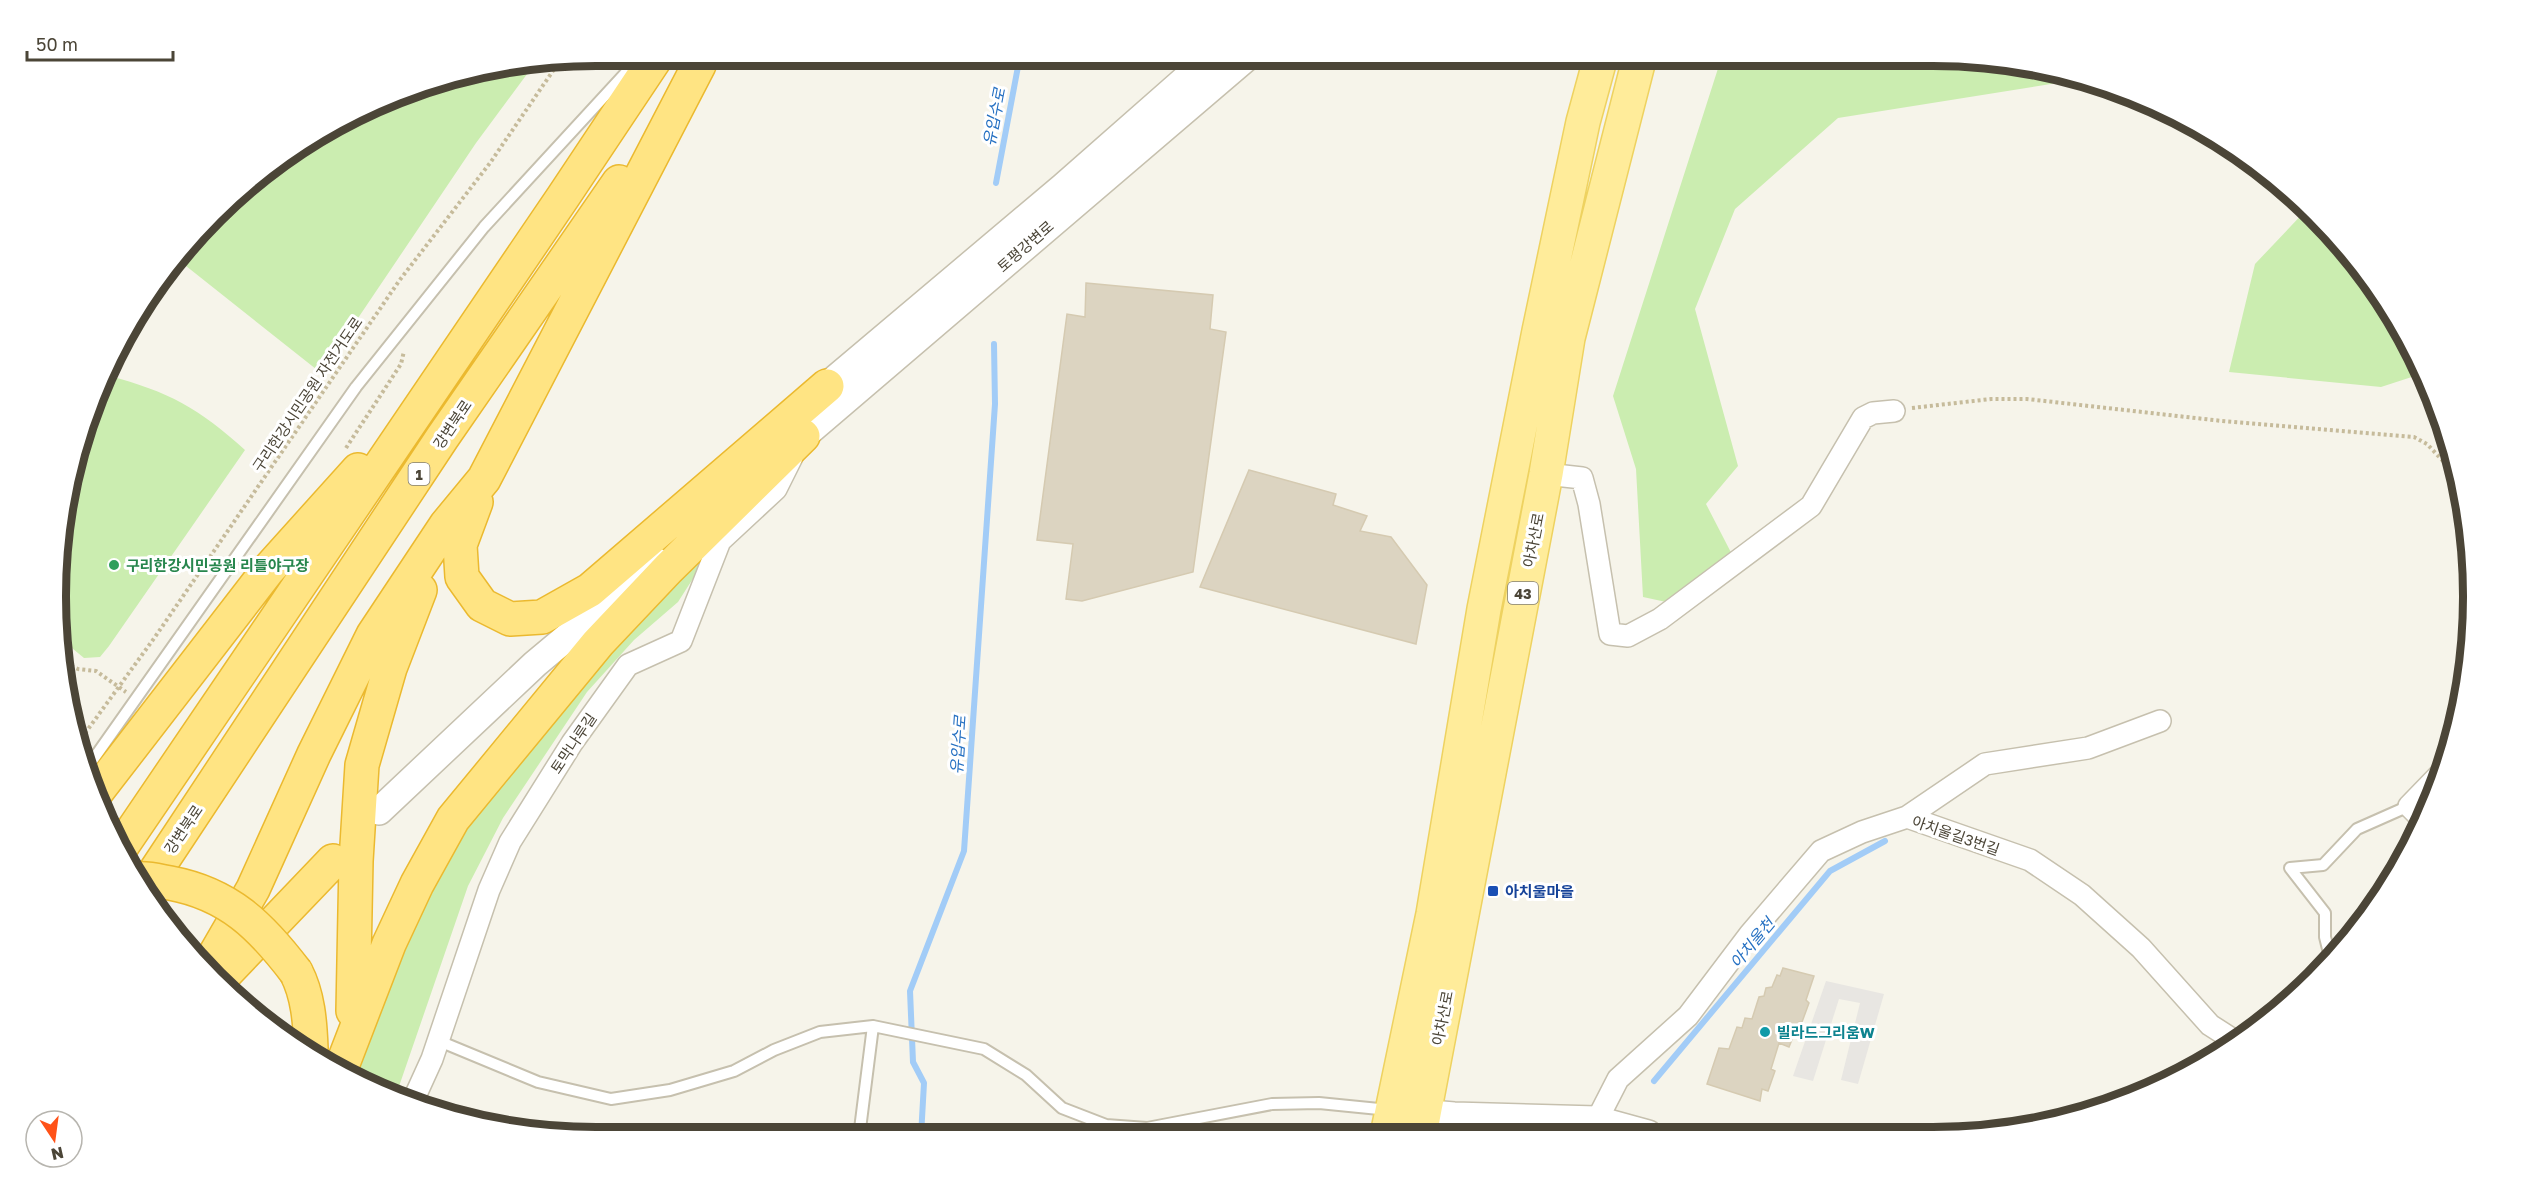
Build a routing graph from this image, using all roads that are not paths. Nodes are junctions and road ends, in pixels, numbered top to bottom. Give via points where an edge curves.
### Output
1 (634, 66) edge
2 (650, 66) edge
3 (698, 66) edge
4 (699, 66) edge
5 (1201, 66) edge
6 (1236, 66) edge
7 (1597, 66) edge
8 (1637, 66) edge
9 (445, 372) junction
10 (827, 386) junction
11 (1894, 411) road end
12 (803, 436) junction
13 (1546, 474) junction
14 (484, 479) junction
15 (446, 525) junction
16 (2160, 721) dead end
17 (92, 761) edge
18 (101, 786) edge
19 (379, 811) dead end
20 (2416, 813) edge
21 (1907, 818) junction
22 (126, 840) edge
23 (333, 861) dead end
24 (149, 881) edge
25 (149, 881) edge
26 (2328, 949) edge
27 (211, 961) edge
28 (224, 975) edge
29 (876, 1027) junction
30 (2229, 1037) edge
31 (439, 1041) junction
32 (311, 1043) edge
33 (347, 1052) edge
34 (415, 1095) edge
35 (1598, 1120) junction
36 (1406, 1123) edge
37 (861, 1127) edge
38 (1133, 1127) edge
39 (1152, 1127) edge
40 (1623, 1127) edge

1 - 17 lane via 484,226 356,387
2 - 9 highway, 1
3 - 24 highway, 강변북로 / 1 via 442,438
4 - 14 highway
5 - 10 street, 토평강변로
6 - 12 street, 토평강변로
7 - 36 main road, 아차산로 / 43 via 1529,378 1484,609 1433,914
8 - 13 main road, 아차산로 / 43 via 1568,338
9 - 18 highway via 268,570
9 - 22 highway, 1
10 - 12 street
10 - 14 highway via 590,590 542,617 510,619 482,605 462,577 460,545
11 - 13 street via 1863,418 1811,506 1659,619 1628,636 1610,634 1582,478
12 - 19 street, 토평강변로 via 535,664
12 - 31 street, 토막나루길 via 776,489 720,541 681,641 628,665 572,743 510,842 489,890
12 - 33 highway via 598,643 453,819 386,952
13 - 36 main road, 아차산로 / 43
14 - 15 highway
15 - 27 highway via 373,635 253,889
15 - 33 highway via 390,668 362,765 356,946
16 - 21 street via 2088,748 1985,764
20 - 26 lane via 2357,829 2323,865 2290,868 2325,913
21 - 30 street, 아치울길3번길 via 2030,860 2082,895 2141,948 2211,1025
21 - 35 street, 아치울길3번길 via 1862,832 1821,851 1749,934 1688,1016 1618,1079
23 - 28 highway
25 - 32 highway, bridge via 189,887 224,901 278,949 301,982
29 - 31 lane via 820,1032 734,1071 670,1090 611,1099 538,1082
29 - 37 lane
29 - 38 lane via 984,1049 1026,1075 1062,1108 1106,1125
31 - 34 street, 토막나루길
35 - 36 street
35 - 40 street
36 - 39 lane via 1319,1103 1272,1104

